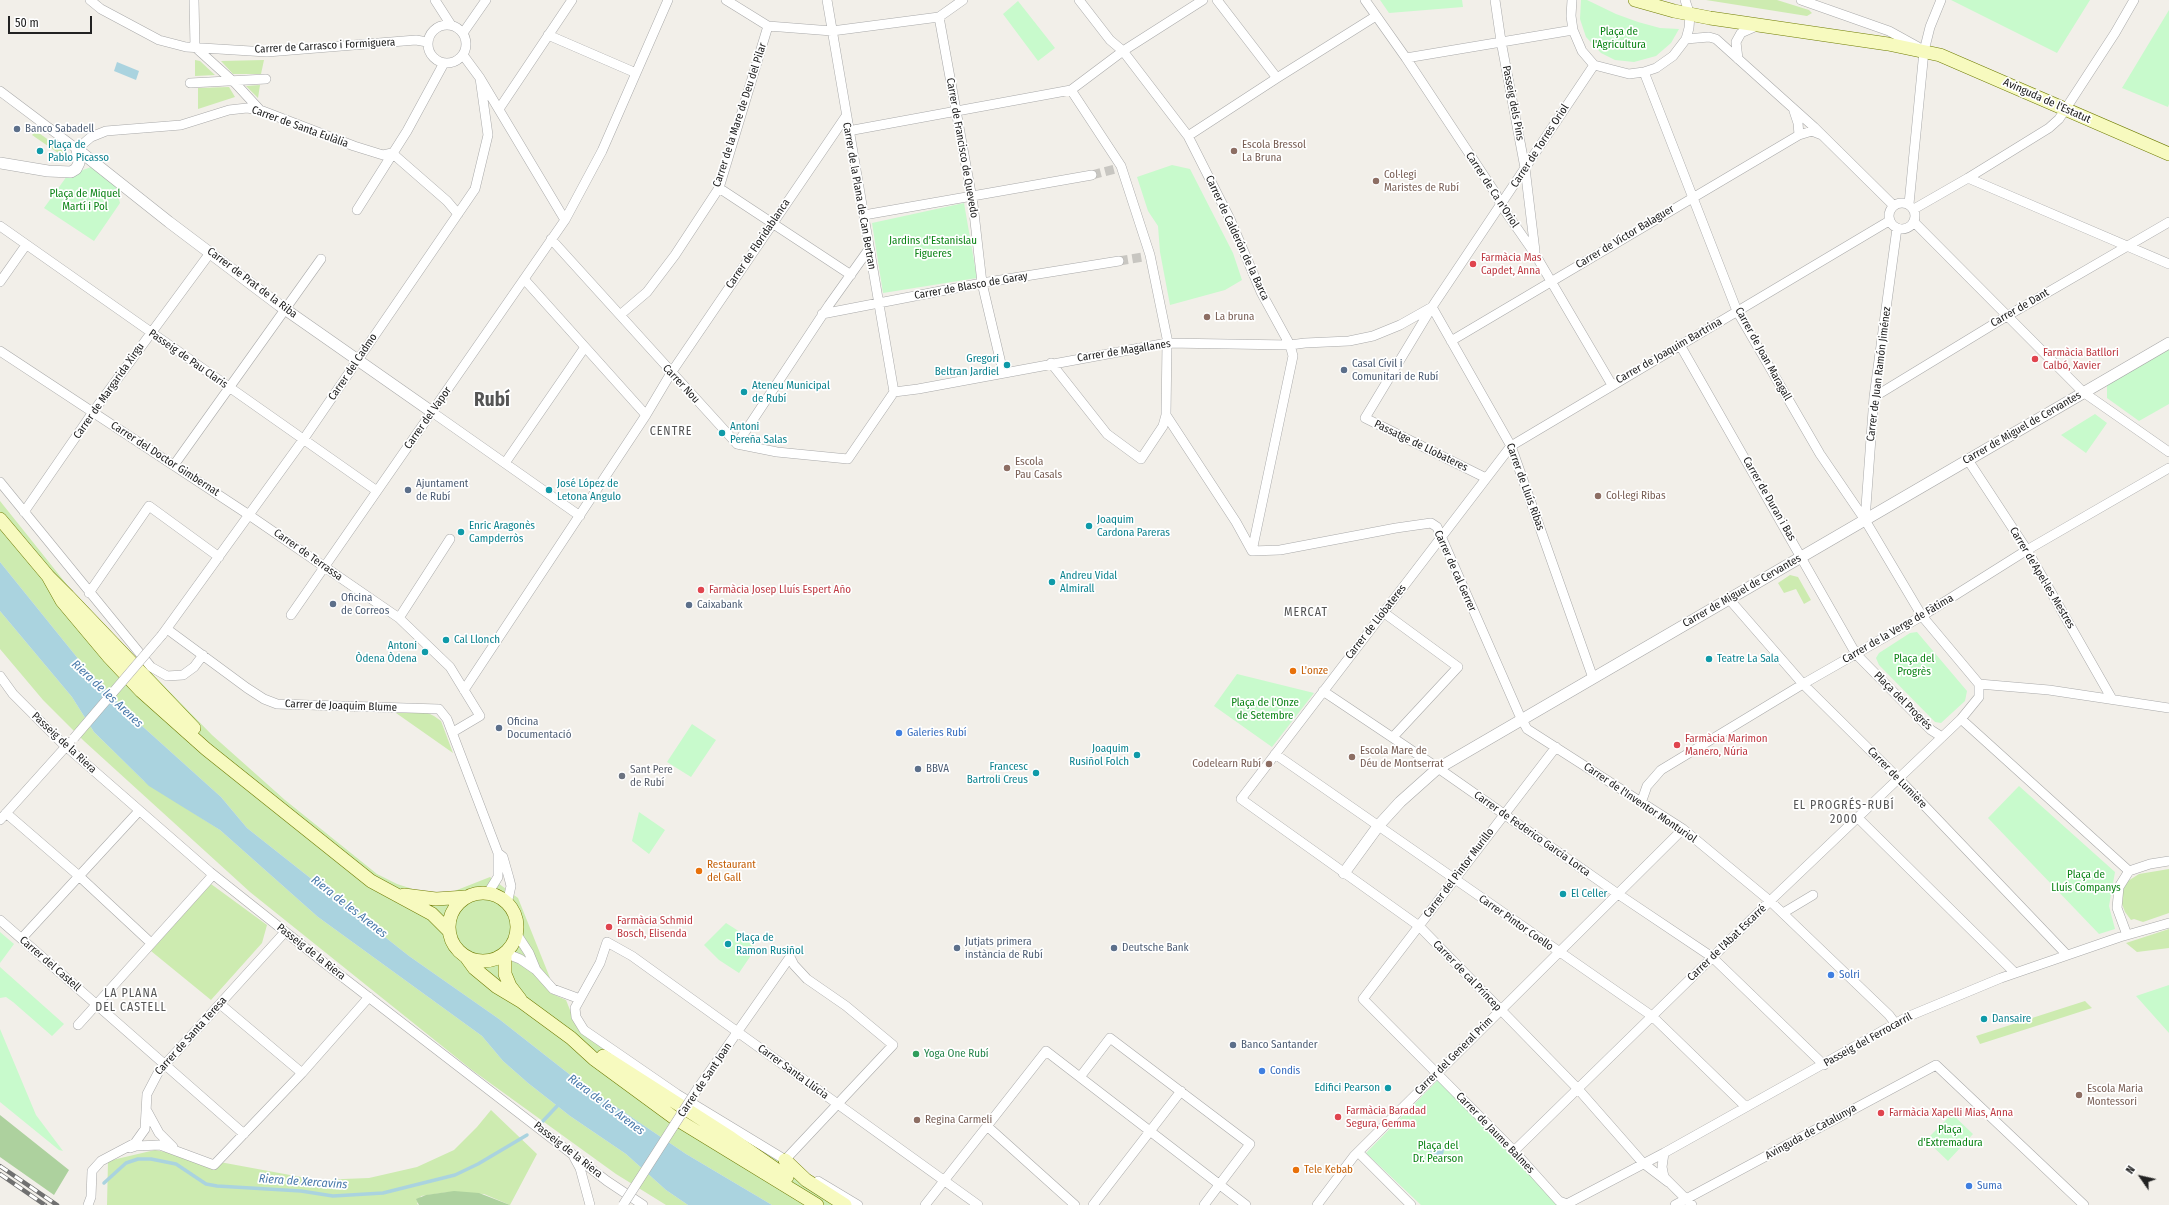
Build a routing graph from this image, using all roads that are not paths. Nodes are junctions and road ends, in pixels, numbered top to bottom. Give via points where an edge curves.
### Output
1 (90, 0) edge
2 (194, 0) edge
3 (486, 0) edge
4 (572, 0) edge
5 (668, 0) edge
6 (726, 0) edge
7 (827, 0) edge
8 (963, 0) edge
9 (1079, 0) edge
10 (1203, 0) edge
11 (1217, 0) edge
12 (1365, 0) edge
13 (1496, 0) edge
14 (1572, 0) edge
15 (1635, 0) edge
16 (1686, 0) edge
17 (1801, 0) edge
18 (1941, 0) edge
19 (2134, 0) edge
20 (436, 2) edge
21 (1690, 15) junction
22 (1376, 16) junction
23 (939, 18) junction
24 (451, 25) junction
25 (768, 26) junction
26 (1758, 26) junction
27 (438, 27) junction
28 (1573, 30) junction
29 (832, 31) junction
30 (463, 33) junction
31 (548, 36) junction
32 (1686, 39) junction
33 (1501, 41) junction
34 (428, 42) junction
35 (195, 47) junction
36 (1122, 51) junction
37 (1924, 51) junction
38 (463, 55) junction
39 (1735, 56) junction
40 (1406, 58) junction
41 (444, 63) junction
42 (1594, 65) junction
43 (1644, 72) junction
44 (636, 73) junction
45 (480, 78) junction
46 (1277, 78) junction
47 (266, 79) dead end
48 (232, 80) junction
49 (190, 82) dead end
50 (1071, 90) junction
51 (0, 91) edge
52 (2066, 108) junction
53 (499, 109) junction
54 (1792, 109) junction
55 (260, 110) junction
56 (955, 112) junction
57 (846, 116) junction
58 (848, 131) junction
59 (1799, 135) junction
60 (1822, 135) junction
61 (1188, 136) junction
62 (77, 149) junction
63 (392, 153) junction
64 (2169, 154) edge
65 (0, 163) edge
66 (1525, 168) junction
67 (1092, 175) tunnel mouth
68 (1968, 178) junction
69 (719, 188) junction
70 (971, 196) junction
71 (1692, 197) junction
72 (1501, 205) junction
73 (1893, 205) junction
74 (1911, 206) junction
75 (357, 210) dead end
76 (458, 214) junction
77 (864, 215) junction
78 (565, 220) junction
79 (1889, 221) junction
80 (772, 222) junction
81 (1914, 222) junction
82 (2169, 222) edge
83 (0, 226) edge
84 (1897, 228) junction
85 (552, 239) junction
86 (26, 245) junction
87 (2128, 246) junction
88 (869, 249) junction
89 (210, 252) junction
90 (1535, 254) junction
91 (321, 259) dead end
92 (1119, 261) tunnel mouth
93 (2169, 264) edge
94 (851, 275) junction
95 (524, 279) junction
96 (1551, 281) junction
97 (0, 282) edge
98 (982, 283) junction
99 (877, 303) junction
100 (1432, 307) junction
101 (285, 308) junction
102 (1737, 311) junction
103 (822, 314) junction
104 (620, 315) junction
105 (2007, 316) junction
106 (150, 333) junction
107 (1451, 341) junction
108 (1168, 343) junction
109 (2169, 343) edge
110 (1290, 345) junction
111 (1680, 345) junction
112 (585, 347) junction
113 (0, 351) edge
114 (358, 360) junction
115 (1051, 363) junction
116 (1003, 372) junction
117 (671, 373) junction
118 (1612, 385) junction
119 (228, 388) junction
120 (894, 392) junction
121 (2083, 392) junction
122 (1874, 397) junction
123 (93, 412) junction
124 (432, 412) junction
125 (646, 415) junction
126 (1166, 415) junction
127 (303, 440) junction
128 (737, 444) junction
129 (1511, 446) junction
130 (2169, 452) edge
131 (1968, 460) junction
132 (505, 463) junction
133 (174, 465) junction
134 (2169, 468) edge
135 (1486, 478) junction
136 (0, 482) edge
137 (377, 491) junction
138 (24, 512) junction
139 (249, 515) junction
140 (580, 516) junction
141 (0, 518) edge
142 (1865, 520) junction
143 (1441, 538) junction
144 (450, 539) dead end
145 (2027, 550) junction
146 (1252, 551) junction
147 (219, 557) junction
148 (1802, 557) junction
149 (323, 566) junction
150 (90, 593) junction
151 (1729, 599) junction
152 (1383, 612) junction
153 (291, 616) dead end
154 (1922, 616) junction
155 (399, 618) junction
156 (164, 632) junction
157 (1856, 654) junction
158 (203, 655) junction
159 (0, 676) edge
160 (1594, 678) junction
161 (0, 684) edge
162 (1803, 684) junction
163 (1979, 684) junction
164 (464, 690) junction
165 (1323, 691) junction
166 (13, 694) junction
167 (2112, 699) junction
168 (2169, 708) edge
169 (1961, 719) junction
170 (1521, 720) junction
171 (453, 732) junction
172 (1393, 737) junction
173 (1942, 737) junction
174 (66, 747) junction
175 (1556, 747) junction
176 (1275, 754) junction
177 (1438, 768) junction
178 (1899, 779) junction
179 (1241, 799) joint
180 (1641, 803) junction
181 (139, 811) junction
182 (1504, 814) junction
183 (3, 817) edge
184 (1858, 818) junction
185 (1379, 825) junction
186 (1683, 829) junction
187 (498, 853) junction
188 (2169, 861) edge
189 (2129, 871) junction
190 (1344, 873) junction
191 (213, 875) junction
192 (79, 876) junction
193 (1454, 880) junction
194 (488, 893) junction
195 (394, 894) junction
196 (1618, 894) junction
197 (1813, 895) dead end
198 (466, 897) junction
199 (1770, 901) junction
200 (508, 904) junction
201 (1782, 913) junction
202 (0, 920) edge
203 (2169, 923) edge
204 (1419, 926) junction
205 (449, 931) junction
206 (285, 932) junction
207 (516, 933) junction
208 (2127, 935) junction
209 (22, 938) junction
210 (151, 943) junction
211 (505, 952) junction
212 (1559, 953) junction
213 (2067, 955) junction
214 (466, 957) junction
215 (1712, 957) junction
216 (536, 970) junction
217 (2015, 973) junction
218 (369, 997) junction
219 (580, 999) junction
220 (1363, 999) joint
221 (522, 1002) junction
222 (96, 1004) junction
223 (220, 1004) junction
224 (1500, 1010) junction
225 (1652, 1016) junction
226 (1895, 1023) junction
227 (78, 1025) dead end
228 (738, 1032) junction
229 (571, 1038) junction
230 (164, 1064) junction
231 (1824, 1065) junction
232 (1437, 1072) junction
233 (302, 1073) junction
234 (1080, 1077) junction
235 (1578, 1089) junction
236 (1181, 1091) junction
237 (836, 1103) junction
238 (1746, 1107) junction
239 (145, 1108) junction
240 (987, 1126) junction
241 (1148, 1130) junction
242 (244, 1134) junction
243 (125, 1150) junction
244 (178, 1150) junction
245 (1514, 1151) junction
246 (571, 1152) junction
247 (1359, 1152) junction
248 (1664, 1153) junction
249 (785, 1160) junction
250 (1643, 1163) junction
251 (944, 1180) junction
252 (1668, 1182) junction
253 (1220, 1185) junction
254 (1689, 1202) edge
255 (2081, 1204) edge
256 (88, 1205) edge
257 (590, 1205) edge
258 (623, 1205) edge
259 (643, 1205) edge
260 (817, 1205) edge
261 (828, 1205) edge
262 (845, 1205) edge
263 (858, 1205) edge
264 (925, 1205) edge
265 (978, 1205) edge
266 (1075, 1205) edge
267 (1093, 1205) edge
268 (1204, 1205) edge
269 (1246, 1205) edge
270 (1317, 1205) edge
271 (1411, 1205) edge
272 (1675, 1205) edge

1 - 35 street, Carrer de Carrasco i Formiguera via 101,9 159,40
2 - 35 street
3 - 30 street
4 - 31 street
5 - 44 street, Carrer del Vapor
6 - 25 street
7 - 29 street, Carrer de la Plana de Can Bertran
8 - 23 street
9 - 36 street, Carrer de Calderón de la Barca via 1110,40
10 - 36 street
11 - 46 street
12 - 22 street, Carrer de Ca n'Oriol
13 - 33 street, Passeig dels Pins
14 - 28 street
15 - 21 main road, Avinguda de l'Estatut
16 - 21 street
17 - 37 street, Avinguda de l'Estatut via 1889,31
18 - 37 street
19 - 52 street
20 - 24 street
20 - 27 street
21 - 26 main road, Avinguda de l'Estatut
21 - 32 street via 1690,28
22 - 40 street, Carrer de Ca n'Oriol
22 - 46 street
23 - 29 street
23 - 56 street, Carrer de Francisco de Quevedo
24 - 27 street
24 - 30 street
25 - 29 street
25 - 69 street, Carrer de la Mare de Deu del Pilar
26 - 37 main road, Avinguda de l'Estatut
26 - 39 street via 1741,33 1736,42
27 - 34 street via 433,30
28 - 33 street
28 - 42 street via 1582,50
29 - 57 street, Carrer de la Plana de Can Bertran
30 - 38 street via 466,43
31 - 44 street
31 - 53 street
32 - 39 street via 1716,39
32 - 43 street via 1673,56 1656,68
33 - 40 street
33 - 66 street, Passeig dels Pins
34 - 35 street, Carrer de Carrasco i Formiguera via 416,40 268,52
34 - 41 street via 430,54 435,60
35 - 48 street
36 - 50 street
36 - 61 street, Carrer de Calderón de la Barca
37 - 52 main road, Avinguda de l'Estatut via 1958,61
37 - 74 street
38 - 41 street via 453,63
38 - 45 street
39 - 54 street
40 - 72 street, Carrer de Ca n'Oriol
41 - 63 street
42 - 43 street via 1629,74
42 - 66 street, Carrer de Torres Oriol
43 - 71 street, Carrer de Joan Maragall
44 - 78 street, Carrer del Vapor via 602,150
45 - 53 street
45 - 76 street, Carrer del Cadmo via 488,135 475,189
46 - 61 street
47 - 48 street
48 - 49 street
48 - 55 street
50 - 56 street
50 - 108 street via 1118,167 1146,256
51 - 62 street
52 - 64 main road, Avinguda de l'Estatut
52 - 68 street via 2049,128
53 - 78 street
54 - 59 street via 1797,115
54 - 60 street
55 - 62 street, Carrer de Santa Eulàlia via 229,110 181,125 106,131 92,137
55 - 63 street, Carrer de Santa Eulàlia via 354,146 383,155
56 - 58 street
56 - 70 street, Carrer de Francisco de Quevedo
57 - 58 street, Carrer de la Plana de Can Bertran
57 - 80 street, Carrer de Floridablanca
58 - 77 street, Carrer de la Plana de Can Bertran
59 - 60 street, Carrer de Víctor Balaguer via 1812,132
59 - 71 street, Carrer de Víctor Balaguer
60 - 73 street
61 - 110 street, Carrer de Calderón de la Barca via 1230,219 1261,292
62 - 65 street via 78,162 76,169 71,172
62 - 89 street, Carrer de Prat de la Riba
63 - 75 street
63 - 76 street via 447,201
66 - 72 street, Carrer de Torres Oriol
66 - 90 street, Passeig dels Pins
67 - 70 street
68 - 74 street
68 - 87 street
69 - 80 street
69 - 104 street, Carrer de la Mare de Deu del Pilar via 647,292
70 - 77 street
70 - 98 street, Carrer de Francisco de Quevedo
71 - 96 street, Carrer de Víctor Balaguer
71 - 102 street, Carrer de Joan Maragall
72 - 90 street, Carrer de Ca n'Oriol
72 - 100 street, Carrer de Torres Oriol
73 - 74 street via 1900,202
73 - 79 street via 1888,216
74 - 81 street via 1916,214
76 - 114 street, Carrer del Cadmo
77 - 88 street, Carrer de la Plana de Can Bertran
78 - 85 street, Carrer del Vapor
79 - 84 street
79 - 102 street, Carrer de Joaquim Bartrina
80 - 94 street
80 - 117 street, Carrer de Floridablanca
81 - 84 street via 1906,228
81 - 105 street
82 - 87 street, Carrer de Dant
83 - 86 street, Passeig de Pau Claris
84 - 122 street, Carrer de Juan Ramón Jiménez
85 - 95 street, Carrer del Vapor
85 - 104 street, Carrer Nou
86 - 97 street
86 - 106 street, Passeig de Pau Claris
87 - 93 street
87 - 105 street, Carrer de Dant
88 - 94 street
88 - 99 street, Carrer de la Plana de Can Bertran
89 - 101 street, Carrer de Prat de la Riba
89 - 106 street, Carrer de Margarida Xirgu
90 - 96 street, Carrer de Ca n'Oriol
91 - 101 street
92 - 98 street, Carrer de Blasco de Garay
94 - 103 street
95 - 112 street
95 - 124 street, Carrer del Vapor
96 - 107 street, Carrer de Víctor Balaguer
96 - 118 street, Carrer de Ca n'Oriol
98 - 99 street, Carrer de Blasco de Garay
98 - 116 street, Carrer de Francisco de Quevedo
99 - 103 street, Carrer de Blasco de Garay
99 - 120 street, Carrer de la Plana de Can Bertran
100 - 107 street, Carrer de Lluís Ribas
100 - 110 street, Carrer de Magallanes via 1400,325 1373,336 1349,341
100 - 135 street, Passatge de Llobateres via 1365,418
101 - 114 street, Carrer de Prat de la Riba
101 - 119 street
102 - 111 street, Carrer de Joaquim Bartrina
102 - 142 street, Carrer de Joan Maragall via 1820,454
103 - 128 street
104 - 117 street, Carrer Nou
105 - 121 street
105 - 122 street, Carrer de Dant
106 - 119 street, Passeig de Pau Claris
106 - 123 street, Carrer de Margarida Xirgu
107 - 129 street, Carrer de Lluís Ribas
108 - 110 street, Carrer de Magallanes
108 - 115 street, Carrer de Magallanes
108 - 126 street
109 - 121 street, Carrer de Miguel de Cervantes
110 - 146 street via 1293,356
111 - 118 street, Carrer de Joaquim Bartrina
111 - 148 street, Carrer de Duran i Bas
112 - 125 street
112 - 132 street
113 - 123 street, Carrer del Doctor Gimbernat
114 - 124 street, Carrer de Prat de la Riba
114 - 127 street, Carrer del Cadmo
115 - 116 street, Carrer de Magallanes
115 - 126 street via 1107,434 1141,459 1163,426
116 - 120 street, Carrer de Magallanes
117 - 125 street, Carrer de Floridablanca
117 - 128 street, Carrer Nou
118 - 129 street, Carrer de Joaquim Bartrina
119 - 127 street, Passeig de Pau Claris
119 - 133 street
120 - 128 street via 848,459 777,452
121 - 130 street
121 - 131 street, Carrer de Miguel de Cervantes
122 - 142 street, Carrer de Juan Ramón Jiménez
123 - 133 street, Carrer del Doctor Gimbernat
123 - 138 street, Carrer de Margarida Xirgu
124 - 132 street
124 - 137 street, Carrer del Vapor
125 - 140 street, Carrer de Floridablanca
126 - 146 street
127 - 137 street, Passeig de Pau Claris
127 - 139 street, Carrer del Cadmo
129 - 135 street, Carrer de Llobateres
129 - 160 street, Carrer de Lluís Ribas
131 - 142 street, Carrer de Miguel de Cervantes
131 - 145 street, Carrer de'Apel·les Mestres
132 - 140 street
133 - 139 street, Carrer del Doctor Gimbernat
134 - 145 street, Carrer de la Verge de Fàtima
135 - 143 street, Carrer de Llobateres
136 - 138 street
137 - 149 street, Carrer del Vapor
138 - 150 street
139 - 147 street, Carrer del Cadmo
139 - 149 street, Carrer de Terrassa
140 - 164 street, Carrer de Floridablanca
141 - 195 main road via 48,576 62,601 141,691 206,749 348,863
142 - 148 street, Carrer de Miguel de Cervantes
142 - 154 street, Carrer de Joan Maragall
143 - 146 street, Carrer de cal Gerrer via 1437,527 1431,523 1280,550
143 - 152 street, Carrer de Llobateres
143 - 170 street, Carrer de cal Gerrer
144 - 155 street
145 - 154 street, Carrer de la Verge de Fàtima
145 - 167 street, Carrer de'Apel·les Mestres
147 - 150 street via 149,506
147 - 156 street, Carrer del Cadmo
148 - 151 street, Carrer de Miguel de Cervantes
148 - 157 street, Carrer de Duran i Bas
149 - 153 street, Carrer del Vapor
149 - 155 street, Carrer de Terrassa
150 - 158 street via 151,667 167,676 183,675 194,667
151 - 160 street, Carrer de Miguel de Cervantes
151 - 162 street, Carrer de Lumière
152 - 165 street, Carrer de Llobateres
152 - 172 street via 1458,667
154 - 157 street, Carrer de la Verge de Fàtima
154 - 163 street
155 - 164 street, Carrer de Terrassa via 450,667
156 - 158 street, Carrer de Joaquim Blume
156 - 174 street, Carrer del Cadmo, bridge
157 - 162 street, Carrer de la Verge de Fàtima
157 - 173 street, Plaça del Progrés via 1931,730
158 - 171 street, Carrer de Joaquim Blume via 258,696 278,704 439,709
159 - 166 street, Passeig de la Riera
160 - 170 street, Carrer de Miguel de Cervantes
161 - 166 street
162 - 178 street, Carrer de Lumière
162 - 180 street, Carrer de la Verge de Fàtima via 1661,770 1647,786
163 - 167 street
163 - 169 street, Plaça del Progrés via 1979,697
164 - 171 street, Carrer de Terrassa via 480,716
165 - 172 street, Carrer de Federico García Lorca
165 - 176 street, Carrer de Llobateres
166 - 174 street, Passeig de la Riera
167 - 168 street
169 - 173 street, Plaça del Progrés
169 - 189 street
170 - 175 street, Carrer de l'Inventor Monturiol via 1527,729
170 - 177 street, Carrer de Miguel de Cervantes
171 - 187 street
172 - 177 street, Carrer de Federico García Lorca
173 - 178 street, Carrer de l'Abat Escarré
174 - 181 street, Passeig de la Riera
174 - 183 street, Carrer del Cadmo
175 - 180 street, Carrer de l'Inventor Monturiol
175 - 182 street, Carrer del Pintor Murillo
176 - 179 street, Carrer de Llobateres
176 - 185 street, Carrer Pintor Coello
177 - 182 street, Carrer de Federico García Lorca
177 - 185 street, Carrer de Miguel de Cervantes
178 - 184 street, Carrer de l'Abat Escarré
178 - 213 street, Carrer de Lumière
179 - 190 street, Carrer de cal Príncep
180 - 186 street, Carrer de l'Inventor Monturiol
181 - 191 street, Passeig de la Riera
181 - 192 street
182 - 193 street, Carrer del Pintor Murillo
182 - 196 street, Carrer de Federico García Lorca
183 - 192 street
184 - 199 street, Carrer de l'Abat Escarré
184 - 217 street
185 - 190 street, Carrer de Miguel de Cervantes
185 - 193 street, Carrer Pintor Coello
186 - 196 street, Carrer del General Prim
186 - 199 street, Carrer de l'Inventor Monturiol
187 - 194 street via 498,877
187 - 200 street via 503,857 511,886
188 - 189 street
189 - 208 street via 2120,887 2117,908
190 - 204 street, Carrer de cal Príncep
191 - 206 street, Passeig de la Riera
191 - 210 street
192 - 209 street
192 - 210 street
193 - 204 street, Carrer del Pintor Murillo
193 - 212 street, Carrer Pintor Coello
194 - 198 main road
194 - 200 main road
195 - 198 main road via 436,900
195 - 205 main road via 432,914
196 - 212 street, Carrer del General Prim
196 - 215 street, Carrer de Federico García Lorca
197 - 201 street
198 - 205 main road via 452,912
199 - 201 street, Carrer de l'Inventor Monturiol
199 - 215 street, Carrer de l'Abat Escarré
200 - 207 main road via 515,916
201 - 226 street, Carrer de l'Inventor Monturiol
202 - 209 street, Carrer del Castell
203 - 208 street, Passeig del Ferrocarril
204 - 220 street, Carrer del Pintor Murillo
204 - 224 street, Carrer de cal Príncep
205 - 214 main road via 454,945
206 - 218 street, Passeig de la Riera
206 - 223 street, Carrer de Santa Teresa
207 - 211 main road via 512,944
207 - 216 street
208 - 213 street, Passeig del Ferrocarril
209 - 222 street, Carrer del Castell
210 - 222 street
211 - 214 main road via 495,959 485,961
211 - 216 street
211 - 221 main road via 507,981
212 - 224 street, Carrer del General Prim
212 - 225 street, Carrer Pintor Coello
213 - 217 street, Passeig del Ferrocarril
214 - 221 main road via 474,968 497,987
215 - 225 street, Carrer de l'Abat Escarré
215 - 231 street, Carrer de Federico García Lorca
216 - 219 street via 553,989
217 - 226 street, Passeig del Ferrocarril
218 - 233 street
218 - 246 street, Passeig de la Riera
219 - 228 street, Carrer Santa Llúcia via 600,963 607,942 632,956
219 - 249 street via 575,1008 576,1017 584,1030 677,1094
220 - 232 street, Carrer de Jaume Balmes
221 - 229 main road
222 - 227 street
222 - 230 street, Carrer del Castell
223 - 230 street, Carrer de Santa Teresa
223 - 233 street
224 - 232 street, Carrer del General Prim
224 - 235 street, Carrer de cal Príncep
225 - 235 street, Carrer de l'Abat Escarré
225 - 238 street, Carrer Pintor Coello
226 - 231 street, Passeig del Ferrocarril
228 - 237 street, Carrer Santa Llúcia
228 - 237 street, Carrer de Sant Joan via 790,957 807,979 868,1023 893,1045
228 - 258 street, Carrer de Sant Joan, bridge via 698,1088
229 - 260 main road via 594,1059 673,1117
229 - 261 main road via 701,1119
230 - 239 street, Carrer de Santa Teresa via 146,1094
230 - 242 street, Carrer del Castell
231 - 238 street, Passeig del Ferrocarril
232 - 245 street, Carrer de Jaume Balmes
232 - 247 street, Carrer del General Prim
233 - 242 street
234 - 236 street via 1110,1038
234 - 240 street via 1046,1051
234 - 241 street
235 - 245 street, Carrer de l'Abat Escarré
235 - 250 street, Carrer de cal Príncep
236 - 241 street
236 - 253 street via 1250,1144
237 - 249 street
237 - 251 street, Carrer Santa Llúcia
238 - 248 street, Passeig del Ferrocarril
239 - 243 street, Carrer de Santa Teresa via 145,1129 141,1137
239 - 244 street via 159,1133
240 - 251 street
240 - 266 street
241 - 253 street
241 - 267 street
242 - 244 street via 214,1165
243 - 244 street via 150,1144
243 - 256 street, Carrer de Santa Teresa via 101,1161 92,1171 91,1197
245 - 250 street, Carrer de Jaume Balmes via 1559,1200 1567,1204
246 - 257 street via 580,1168
246 - 259 street, Passeig de la Riera
247 - 270 street, Carrer del General Prim
247 - 271 street
248 - 250 street, Passeig del Ferrocarril
248 - 252 street via 1662,1167
249 - 262 main road via 806,1180
249 - 263 street
250 - 252 street, Carrer de cal Príncep
251 - 264 street
251 - 265 street, Carrer Santa Llúcia
252 - 254 street, Carrer de cal Príncep
253 - 268 street
253 - 269 street
254 - 255 street, Avinguda de Catalunya via 1936,1065
254 - 272 street, Avinguda de Catalunya

